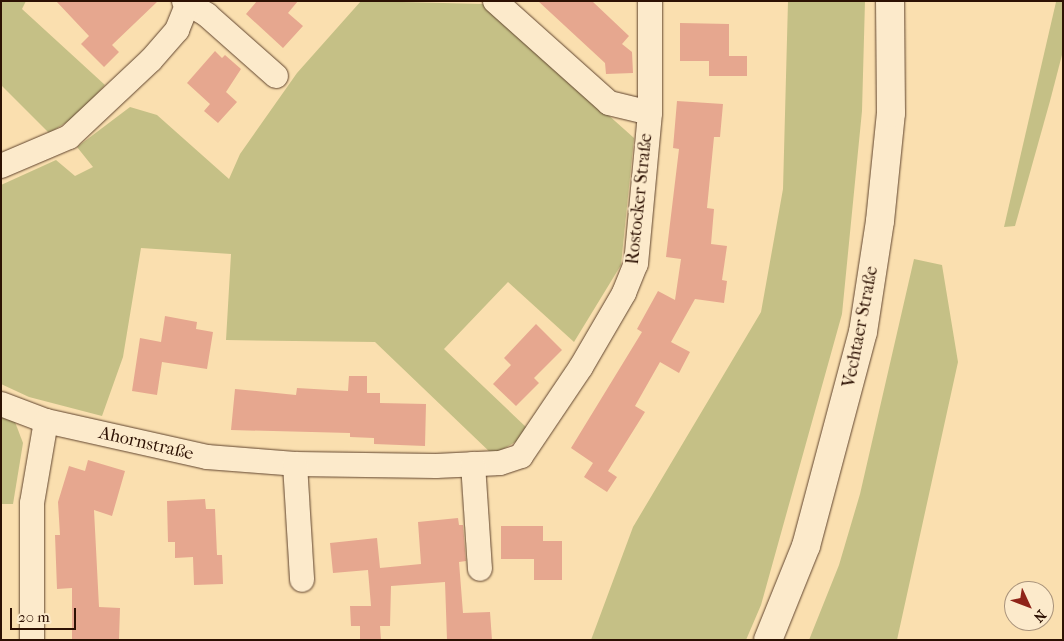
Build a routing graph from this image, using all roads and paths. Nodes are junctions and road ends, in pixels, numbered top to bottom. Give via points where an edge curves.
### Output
1 (495, 1) edge
2 (650, 1) edge
3 (890, 1) edge
4 (187, 2) edge
5 (276, 76) dead end
6 (650, 113) junction
7 (1, 166) edge
8 (1, 404) edge
9 (46, 421) junction
10 (521, 456) joint
11 (295, 464) junction
12 (473, 464) junction
13 (480, 569) dead end
14 (302, 580) dead end
15 (32, 640) edge
16 (768, 640) edge

1 - 6 street via 609,103
2 - 6 street, Rostocker Straße
3 - 16 main road, Vechtaer Straße via 891,113 880,221 863,332 806,546
4 - 5 street via 207,15
4 - 7 street via 177,30 151,60 69,137
6 - 10 street, Rostocker Straße via 636,264 624,293 581,367
8 - 9 street, Ahornstraße
9 - 11 street, Ahornstraße via 207,457
9 - 15 street via 32,503
10 - 12 street, Ahornstraße via 500,463
11 - 12 street, Ahornstraße
11 - 14 street
12 - 13 street

